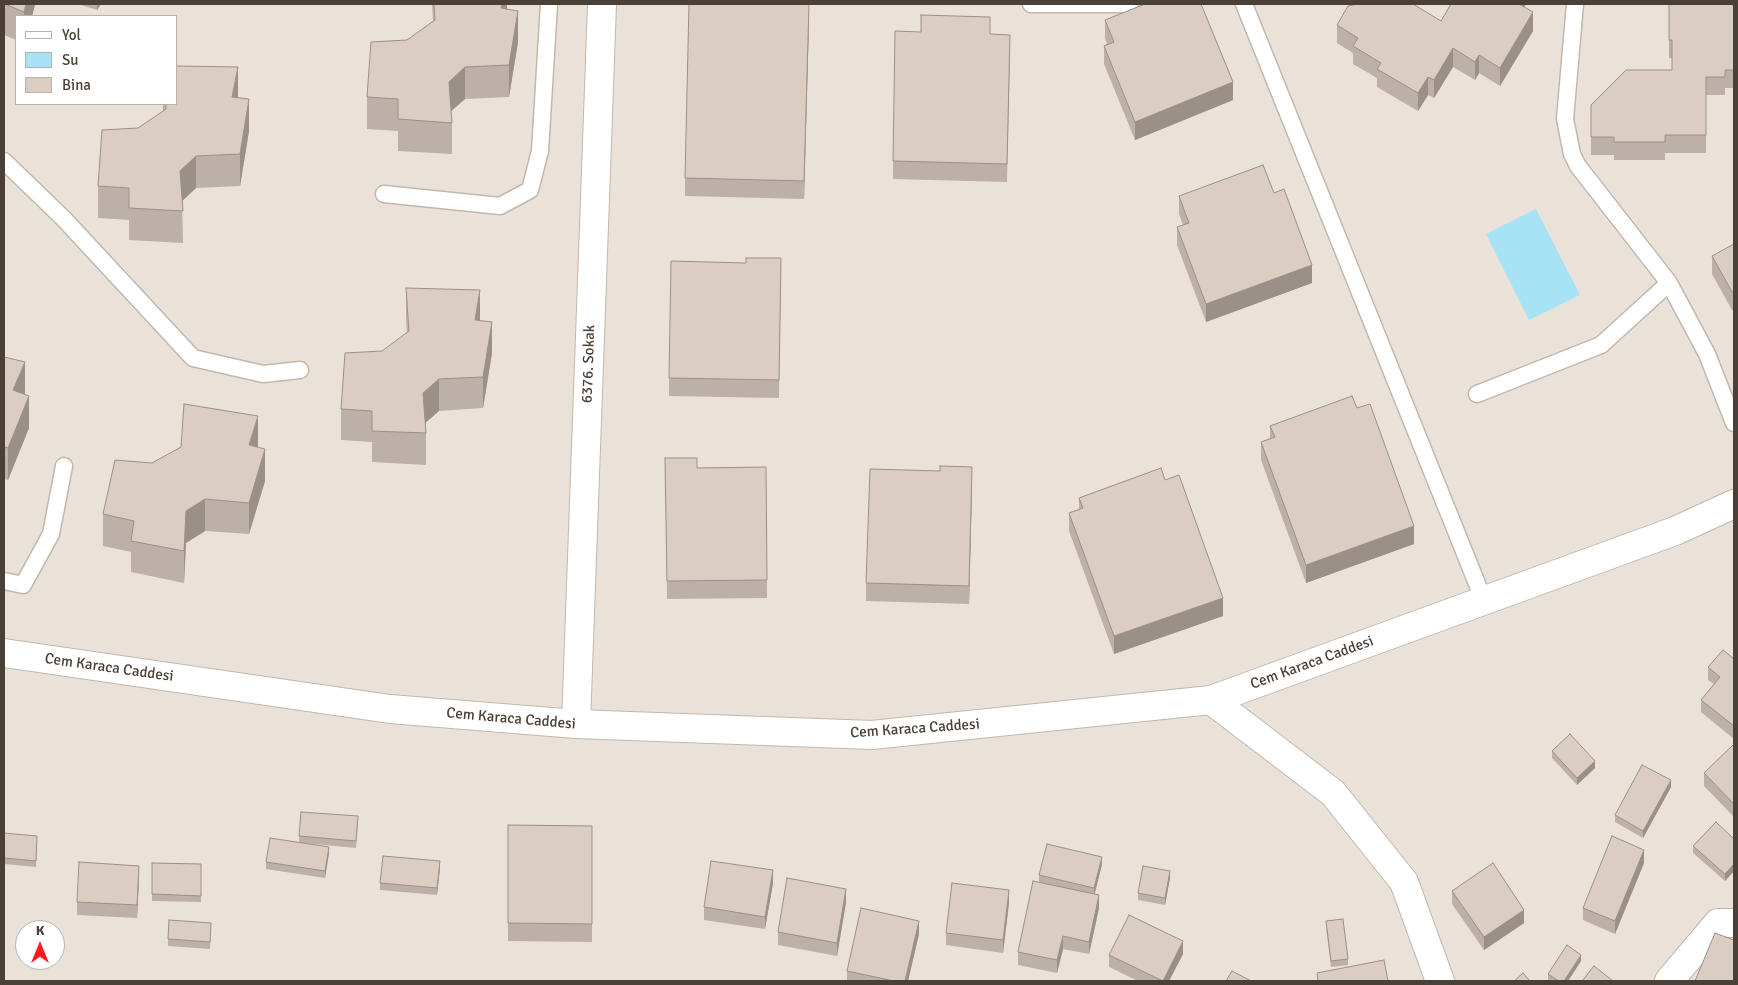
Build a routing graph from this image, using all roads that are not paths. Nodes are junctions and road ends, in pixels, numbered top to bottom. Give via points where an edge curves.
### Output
1 (549, 4) edge
2 (602, 4) edge
3 (1031, 4) edge
4 (1130, 4) edge
5 (1244, 4) edge
6 (1575, 4) edge
7 (4, 161) edge
8 (384, 194) dead end
9 (1669, 283) junction
10 (300, 370) dead end
11 (1477, 394) dead end
12 (1734, 424) edge
13 (64, 466) dead end
14 (1734, 504) edge
15 (4, 580) edge
16 (1484, 601) junction
17 (4, 653) edge
18 (1211, 700) junction
19 (576, 724) junction
20 (1734, 923) edge
21 (1440, 981) edge
22 (1669, 981) edge

1 - 8 lane via 540,152 530,190 500,206
2 - 19 street, 6376. Sokak
3 - 4 lane
5 - 16 lane
6 - 9 lane via 1565,119 1572,154
7 - 10 lane via 64,219 193,358 263,374
9 - 11 lane via 1601,345
9 - 12 lane via 1707,354
13 - 15 lane via 51,534 23,585
14 - 16 street, Cem Karaca Caddesi via 1675,531
16 - 18 street, Cem Karaca Caddesi
17 - 19 street, Cem Karaca Caddesi via 390,709
18 - 19 street, Cem Karaca Caddesi via 872,735
18 - 21 street via 1334,793 1404,882
20 - 22 street via 1718,922

